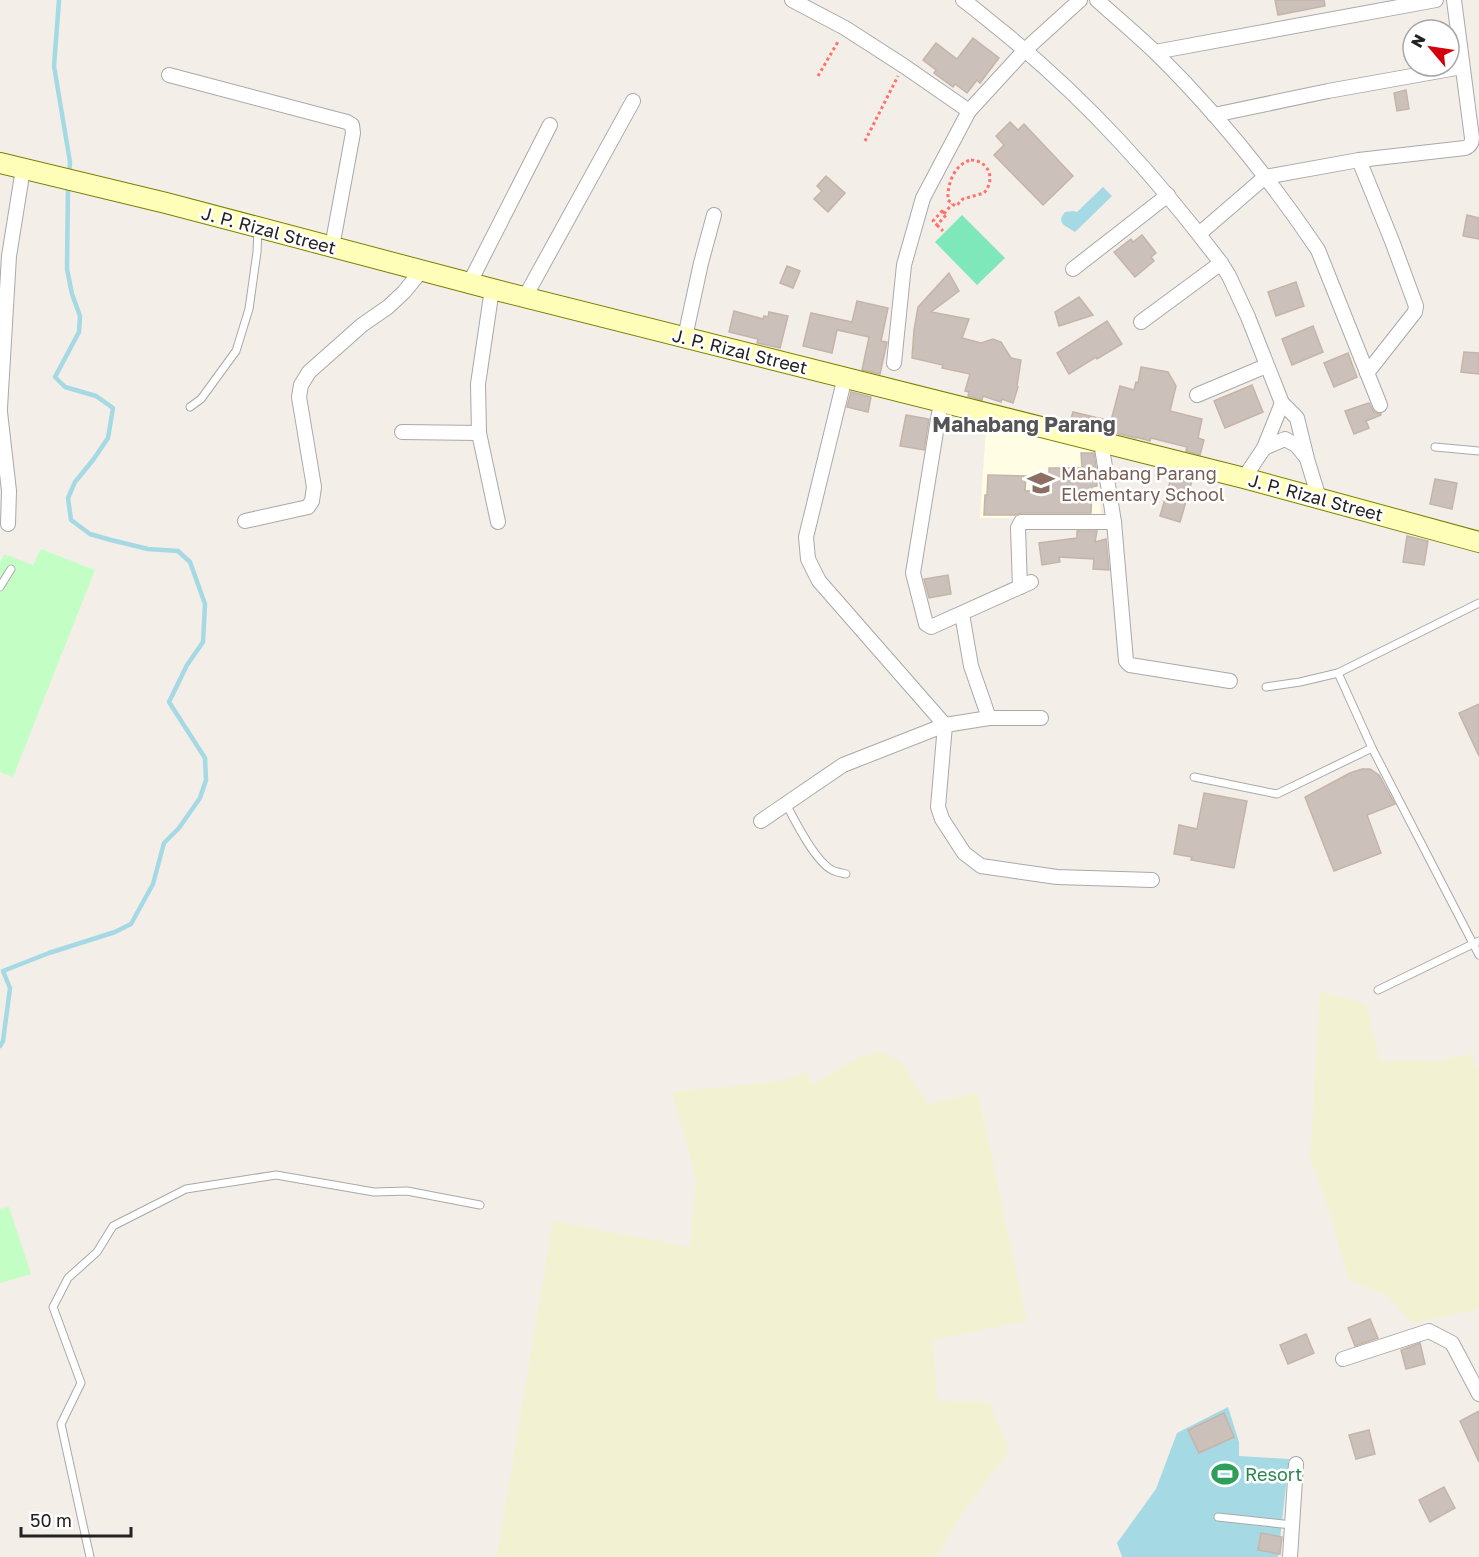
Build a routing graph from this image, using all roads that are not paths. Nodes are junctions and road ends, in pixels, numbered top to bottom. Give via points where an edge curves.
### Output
1 (792, 0) edge
2 (963, 0) edge
3 (1080, 0) edge
4 (1097, 0) edge
5 (1436, 0) edge
6 (1454, 0) edge
7 (1025, 50) junction
8 (1155, 52) junction
9 (1462, 67) junction
10 (169, 75) dead end
11 (633, 101) dead end
12 (969, 111) junction
13 (1214, 115) junction
14 (550, 125) dead end
15 (1359, 160) junction
16 (0, 163) edge
17 (32, 171) junction
18 (1265, 177) junction
19 (1168, 195) junction
20 (714, 215) dead end
21 (258, 227) junction
22 (1199, 234) junction
23 (332, 247) junction
24 (1221, 263) junction
25 (1073, 269) dead end
26 (422, 270) junction
27 (470, 282) junction
28 (492, 289) junction
29 (525, 297) junction
30 (1141, 322) dead end
31 (685, 337) junction
32 (894, 363) dead end
33 (1266, 366) junction
34 (1367, 373) junction
35 (845, 376) junction
36 (1197, 395) dead end
37 (941, 401) junction
38 (1282, 403) junction
39 (1380, 405) dead end
40 (190, 407) dead end
41 (0, 408) edge
42 (0, 412) edge
43 (402, 432) dead end
44 (478, 433) junction
45 (1101, 442) junction
46 (1435, 447) dead end
47 (1264, 448) junction
48 (1479, 451) edge
49 (1307, 459) junction
50 (1244, 478) junction
51 (1319, 498) junction
52 (244, 521) dead end
53 (498, 522) dead end
54 (1114, 522) junction
55 (8, 524) dead end
56 (1479, 542) edge
57 (11, 569) dead end
58 (0, 587) edge
59 (1479, 603) edge
60 (962, 614) junction
61 (1338, 673) junction
62 (1230, 681) dead end
63 (1266, 687) dead end
64 (989, 718) junction
65 (1041, 718) dead end
66 (945, 725) junction
67 (1372, 748) junction
68 (1194, 777) dead end
69 (786, 804) junction
70 (761, 821) dead end
71 (846, 874) dead end
72 (1152, 880) dead end
73 (1476, 942) edge
74 (1479, 955) edge
75 (1378, 990) dead end
76 (480, 1205) dead end
77 (1343, 1359) dead end
78 (1479, 1394) edge
79 (1296, 1464) dead end
80 (1218, 1517) dead end
81 (1292, 1525) junction
82 (90, 1557) edge
83 (1290, 1557) edge

1 - 12 street via 845,28
2 - 7 street
3 - 7 street
4 - 8 street
5 - 8 street
6 - 9 street
7 - 12 street
7 - 19 street via 1076,95
8 - 13 street
9 - 13 street
9 - 15 street via 1472,138 1469,146
10 - 23 street via 352,126
11 - 29 street
12 - 32 street via 923,198 904,265
13 - 18 street
14 - 27 street
15 - 18 street
15 - 34 street via 1416,309
16 - 17 main road, J. P. Rizal Street
17 - 21 main road, J. P. Rizal Street
17 - 41 street via 9,256
18 - 22 street
18 - 34 street via 1318,250
19 - 22 street
19 - 25 street
20 - 31 street
21 - 23 main road, J. P. Rizal Street
21 - 40 lane via 249,309 236,351 201,399
22 - 24 street
23 - 26 main road, J. P. Rizal Street
24 - 30 street
24 - 33 street via 1248,316
26 - 27 main road, J. P. Rizal Street
26 - 52 street via 388,308 362,325 309,372 302,385 299,397 315,487 308,507
27 - 28 main road, J. P. Rizal Street
28 - 29 main road, J. P. Rizal Street
28 - 44 street via 478,384
29 - 31 main road, J. P. Rizal Street
31 - 35 main road, J. P. Rizal Street
33 - 36 street
33 - 38 street
34 - 39 street
35 - 37 main road, J. P. Rizal Street
35 - 66 street via 806,537 808,559 819,581
37 - 45 main road, J. P. Rizal Street
37 - 60 street via 913,573 928,626
38 - 47 street
38 - 49 street via 1297,418
42 - 55 street via 9,491
43 - 44 street
44 - 53 street
45 - 50 main road, J. P. Rizal Street
45 - 54 street
46 - 48 lane
47 - 49 street via 1285,440 1296,445
47 - 50 street
49 - 51 street
50 - 51 main road, J. P. Rizal Street
51 - 56 main road, J. P. Rizal Street
54 - 60 street via 1021,522 1018,528 1025,584
54 - 62 street via 1125,662
57 - 58 lane
59 - 61 lane
60 - 64 street via 971,666
61 - 63 lane
61 - 67 lane
64 - 65 street
64 - 66 street
66 - 69 street via 843,765
66 - 72 street via 938,807 964,853 981,866 1058,877
67 - 68 lane via 1277,794
67 - 73 lane
69 - 70 street
69 - 71 lane via 822,862
73 - 74 lane
73 - 75 lane
76 - 82 lane via 407,1191 374,1191 276,1175 186,1189 113,1226 97,1252 68,1278 53,1307 81,1383 61,1424
77 - 78 street via 1429,1331 1452,1343
79 - 81 street
80 - 81 lane
81 - 83 street

